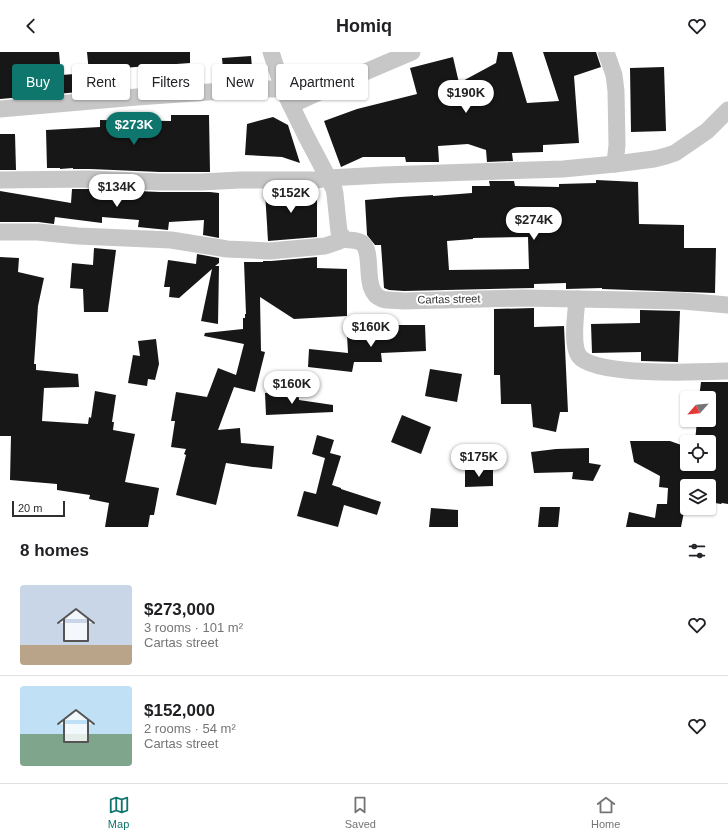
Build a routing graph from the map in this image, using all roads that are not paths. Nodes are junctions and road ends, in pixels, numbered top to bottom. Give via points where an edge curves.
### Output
1 (271, 52) edge
2 (412, 52) edge
3 (606, 52) edge
4 (276, 67) edge
5 (276, 89) edge
6 (288, 100) edge
7 (291, 105) junction
8 (0, 109) edge
9 (728, 110) edge
10 (615, 164) junction
11 (328, 178) junction
12 (0, 180) edge
13 (0, 232) edge
14 (344, 239) junction
15 (577, 299) junction
16 (728, 305) edge
17 (728, 371) edge

1 - 4 street
2 - 7 street
3 - 10 street via 614,75 616,91
5 - 8 street via 137,97
6 - 7 street
7 - 11 street
9 - 10 street via 707,132 674,153 654,159
10 - 11 street via 563,169
11 - 12 street via 201,182
11 - 14 street via 334,189 339,232
13 - 14 street via 171,240 227,250 270,252 325,246
14 - 15 street, Cartas street via 356,240 365,248 370,281 375,295 380,299
15 - 16 street, Cartas street via 683,301
15 - 17 street via 576,348 578,356 586,362 608,368 658,373

